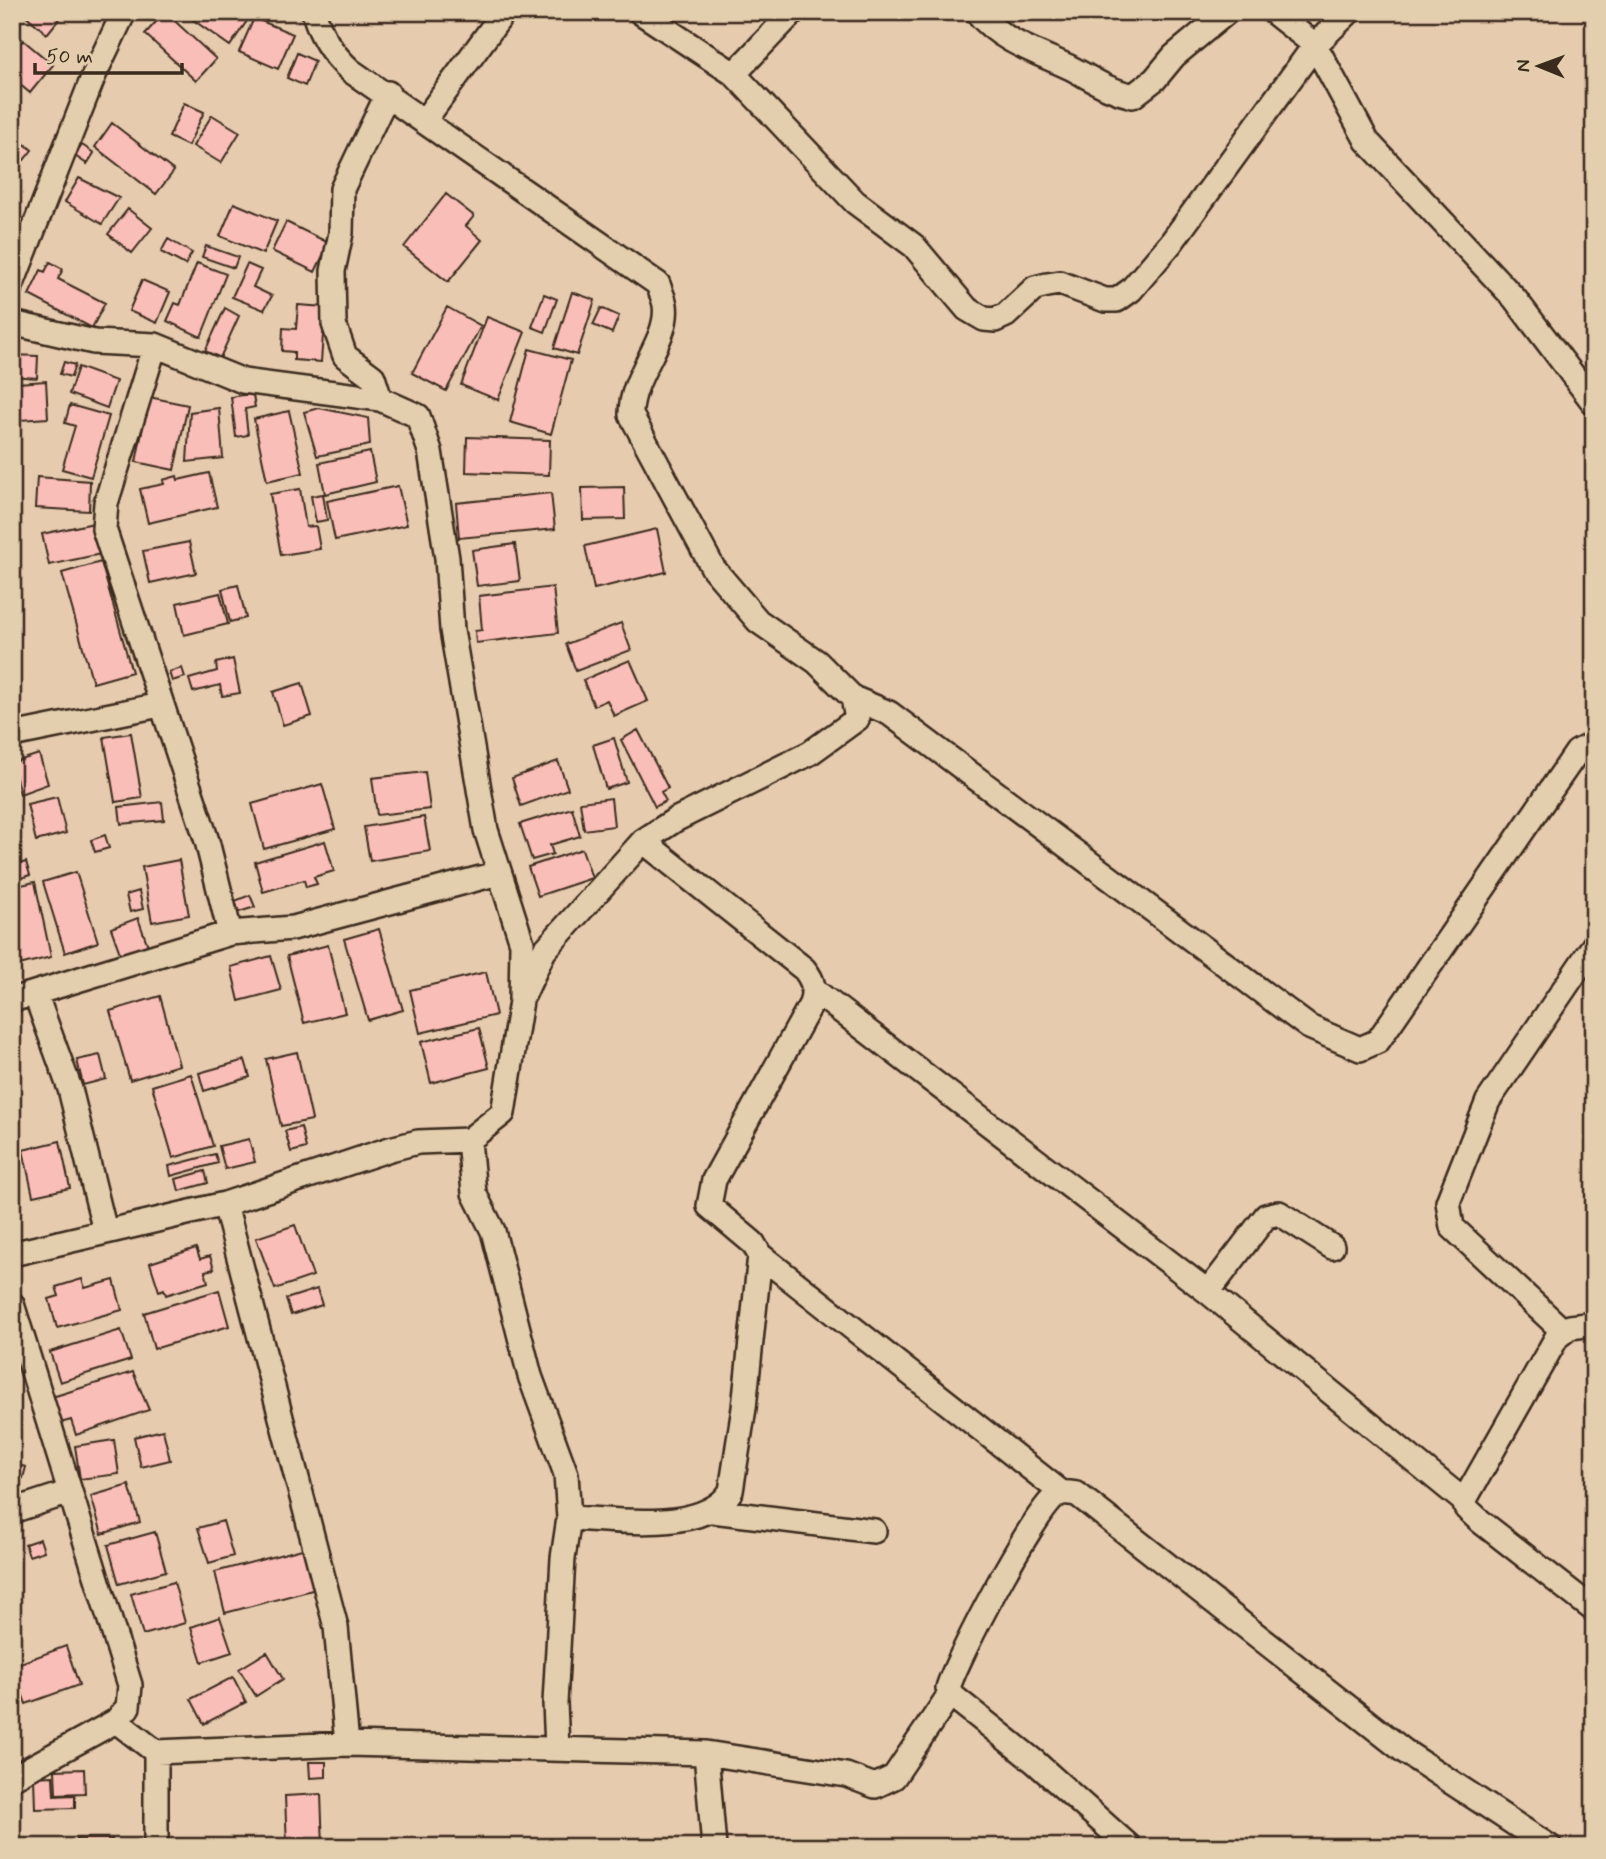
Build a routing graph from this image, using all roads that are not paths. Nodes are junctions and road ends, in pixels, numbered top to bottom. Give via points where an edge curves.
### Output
1 (124, 12) edge
2 (314, 12) edge
3 (504, 12) edge
4 (640, 12) edge
5 (793, 12) edge
6 (977, 12) edge
7 (1227, 12) edge
8 (1273, 12) edge
9 (1349, 12) edge
10 (1315, 45) junction
11 (734, 74) junction
12 (388, 93) junction
13 (424, 121) junction
14 (18, 252) edge
15 (12, 285) edge
16 (12, 323) edge
17 (155, 345) junction
18 (380, 400) junction
19 (1594, 403) edge
20 (853, 698) junction
21 (160, 705) junction
22 (12, 735) edge
23 (1594, 743) edge
24 (643, 841) junction
25 (499, 873) junction
26 (230, 933) junction
27 (1594, 945) edge
28 (815, 991) junction
29 (35, 993) junction
30 (12, 1000) edge
31 (521, 1001) junction
32 (468, 1140) junction
33 (225, 1204) junction
34 (105, 1231) junction
35 (1332, 1247) dead end
36 (12, 1254) edge
37 (760, 1255) junction
38 (1208, 1292) junction
39 (12, 1304) edge
40 (1594, 1324) edge
41 (1563, 1331) junction
42 (71, 1492) junction
43 (1062, 1493) junction
44 (1464, 1501) junction
45 (12, 1511) edge
46 (713, 1511) junction
47 (569, 1518) junction
48 (874, 1531) dead end
49 (1594, 1610) edge
50 (950, 1694) junction
51 (116, 1721) junction
52 (347, 1744) junction
53 (557, 1748) junction
54 (156, 1752) junction
55 (706, 1753) junction
56 (12, 1778) edge
57 (156, 1847) edge
58 (714, 1847) edge
59 (1130, 1847) edge
60 (1550, 1847) edge

1 - 14 street
2 - 12 street via 337,57
3 - 13 street
4 - 11 street
5 - 11 street
6 - 7 street via 985,23 1027,50 1108,90 1133,96
8 - 10 street
9 - 10 street
10 - 11 street via 1171,243 1131,290 1117,300 1105,300 1060,283 1035,288 995,320 967,309 914,246 855,202
10 - 19 street via 1367,141 1515,299
12 - 13 street
12 - 18 street via 342,189 341,233 333,271 334,324 345,356 373,377
13 - 20 street via 657,284 666,306 662,329 631,396 631,415 713,568 758,621 817,662
14 - 15 street
16 - 17 street via 94,342
17 - 18 street via 243,381
17 - 21 street via 103,517
18 - 25 street via 418,416 430,451 458,669 486,830
20 - 23 street via 889,713 1308,1027 1360,1049 1378,1041 1577,752
20 - 24 street via 857,719 810,753 675,820
21 - 22 street
21 - 26 street via 206,841
24 - 28 street via 804,969
24 - 31 street via 544,951
25 - 26 street via 293,928
25 - 31 street via 522,943
26 - 29 street
27 - 41 street via 1488,1101 1448,1202 1452,1227
28 - 37 street via 720,1168 709,1198 709,1206 753,1243
28 - 38 street
29 - 30 street
29 - 34 street via 70,1088
31 - 32 street via 503,1113
32 - 33 street via 418,1142 390,1149
32 - 47 street via 474,1193 493,1231 530,1376 566,1474
33 - 34 street
33 - 52 street via 336,1627
34 - 36 street
35 - 38 street via 1279,1213 1266,1216
37 - 43 street
37 - 46 street via 735,1474 731,1492
38 - 44 street
39 - 42 street
40 - 41 street
41 - 44 street
42 - 45 street
42 - 51 street via 130,1685 128,1707
43 - 50 street via 1028,1528 950,1683
43 - 60 street via 1077,1494 1404,1751
44 - 49 street via 1480,1521
46 - 47 street via 665,1521
46 - 48 street
47 - 53 street via 555,1703
50 - 55 street via 894,1777 875,1786 846,1775
50 - 59 street
51 - 54 street
51 - 56 street
52 - 53 street
52 - 54 street
53 - 55 street
54 - 57 street
55 - 58 street

